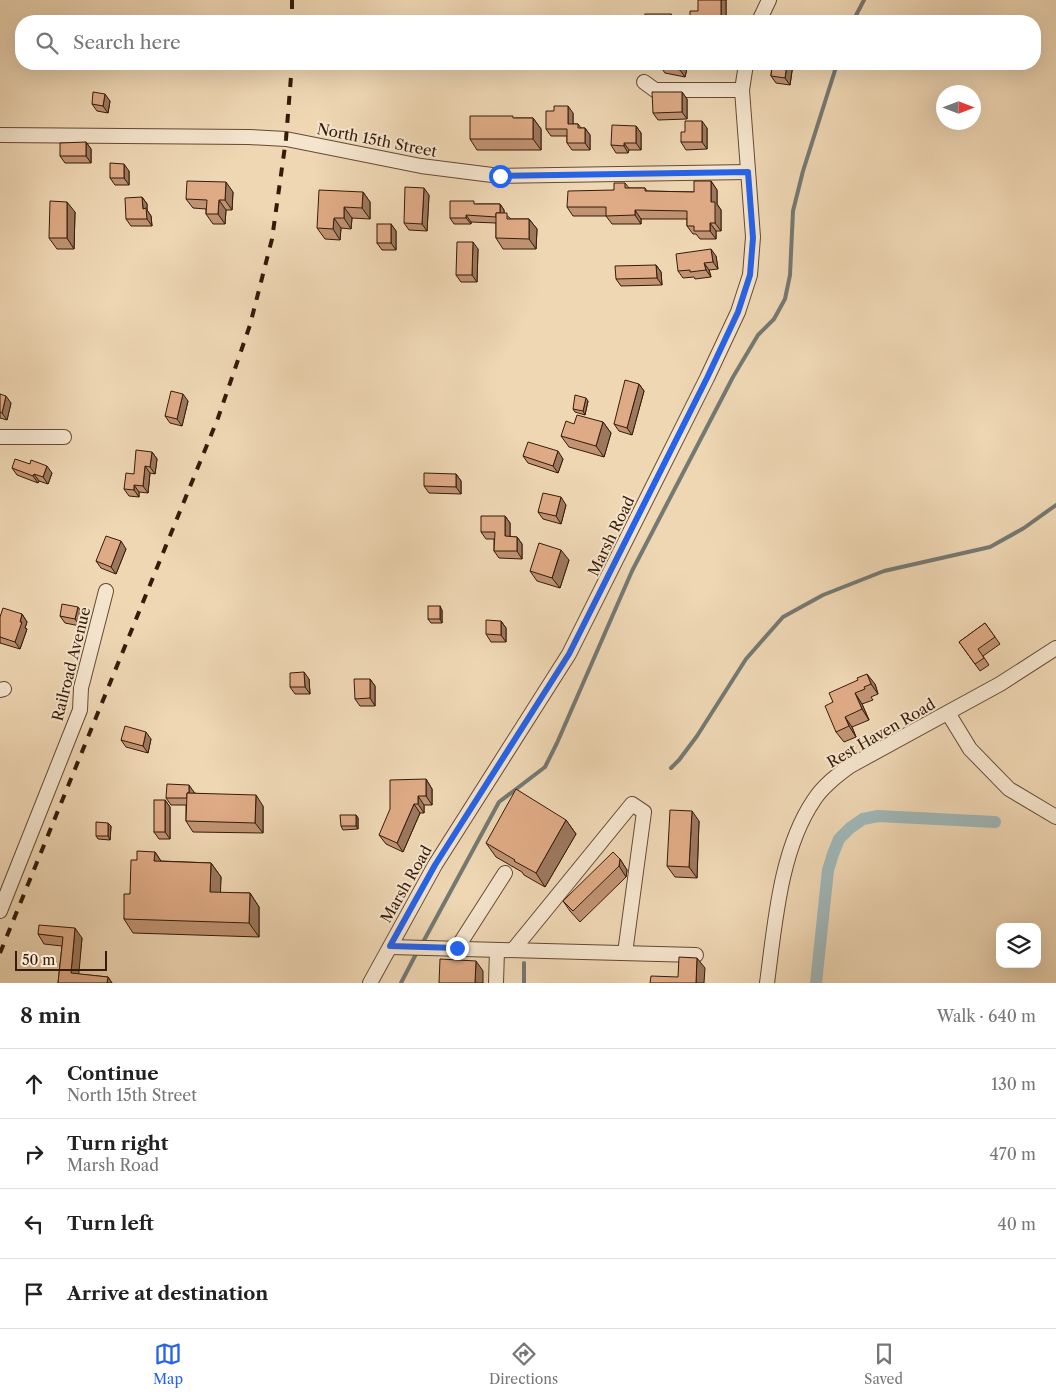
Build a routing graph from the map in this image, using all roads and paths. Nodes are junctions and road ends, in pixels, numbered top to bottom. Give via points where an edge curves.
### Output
1 (769, 0) edge
2 (762, 15) edge
3 (745, 70) edge
4 (644, 82) dead end
5 (742, 90) junction
6 (0, 135) edge
7 (748, 172) junction
8 (64, 436) dead end
9 (0, 437) edge
10 (106, 591) dead end
11 (1056, 648) edge
12 (948, 713) junction
13 (1056, 818) edge
14 (506, 873) dead end
15 (0, 911) edge
16 (390, 946) junction
17 (457, 948) junction
18 (497, 950) junction
19 (513, 950) junction
20 (625, 953) junction
21 (696, 955) dead end
22 (370, 983) edge
23 (496, 983) edge
24 (767, 983) edge

1 - 2 street
3 - 5 street, Marsh Road
4 - 5 street via 655,90
5 - 7 street, Marsh Road
6 - 7 street, North 15th Street via 286,139 421,166 500,176
7 - 16 street, Marsh Road via 753,238 750,275 738,312 569,654 435,865
8 - 9 street
10 - 15 street, Railroad Avenue via 81,688 80,710
11 - 12 street, Rest Haven Road
12 - 13 street via 970,749 1009,789
12 - 24 street, Rest Haven Road via 850,766 832,779 815,798 802,820 787,860
14 - 17 street
16 - 17 street
16 - 22 street, Marsh Road
17 - 18 street
18 - 19 street
18 - 23 street
19 - 20 street
19 - 20 street via 632,804 644,812
20 - 21 street

